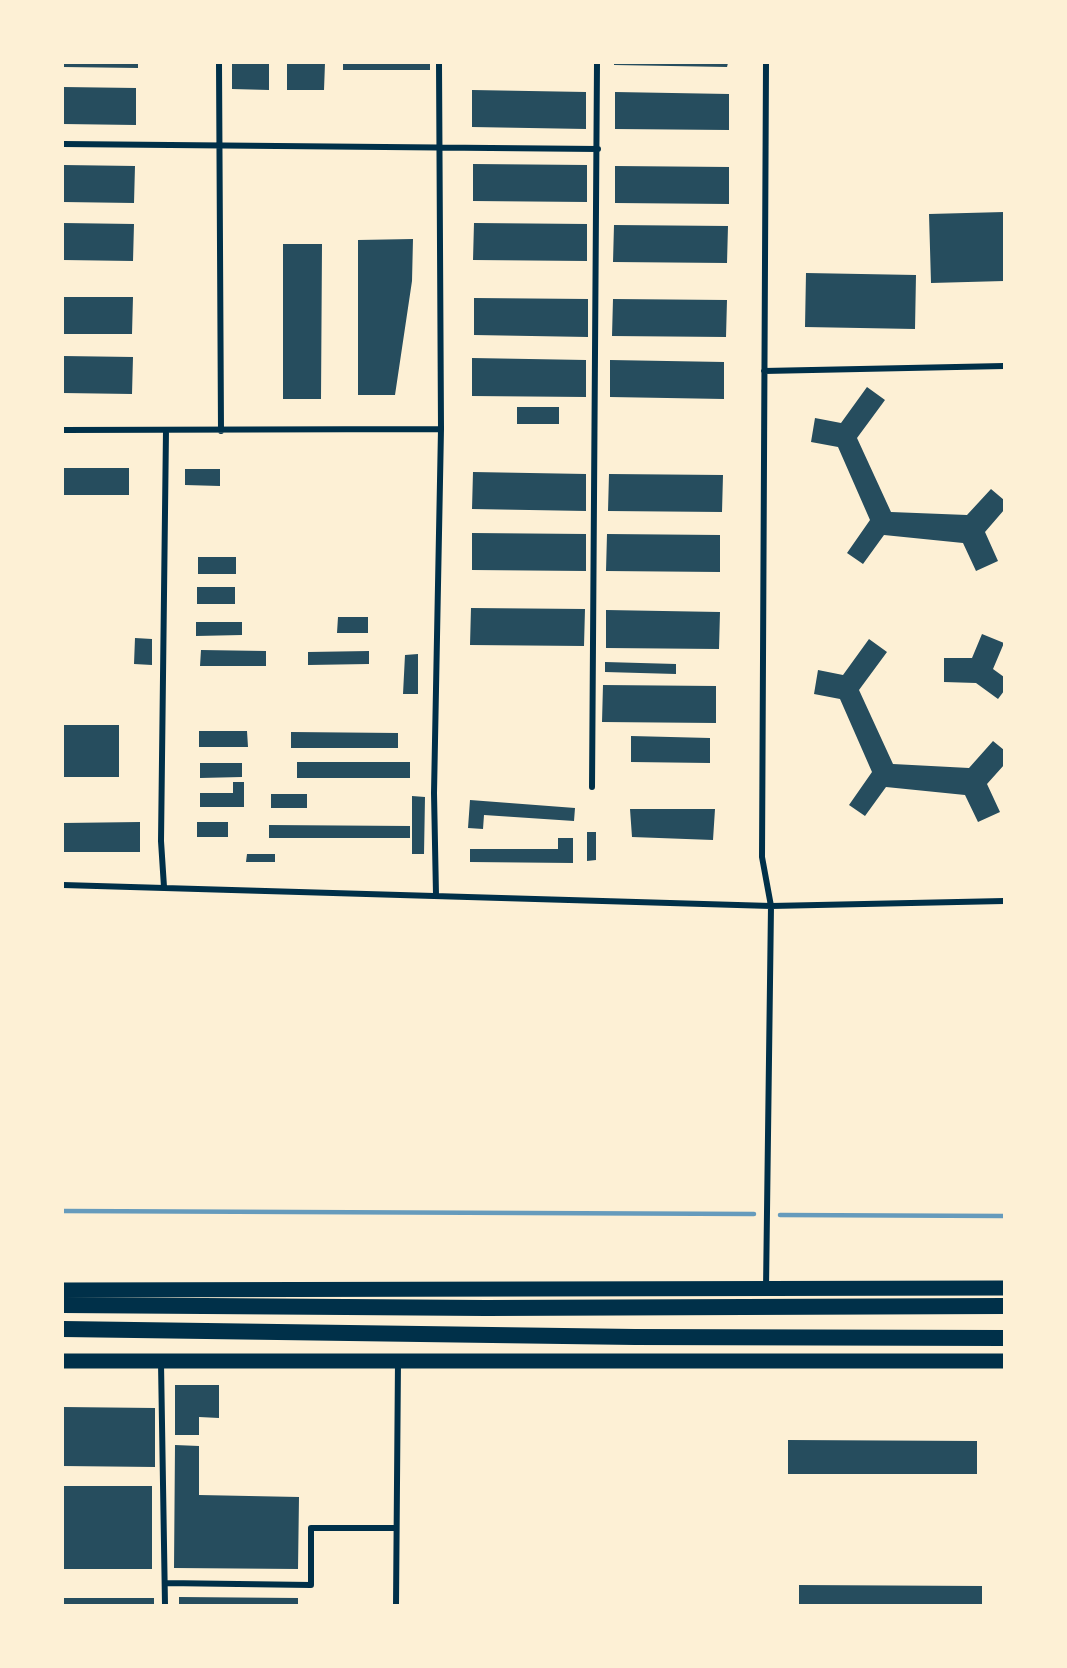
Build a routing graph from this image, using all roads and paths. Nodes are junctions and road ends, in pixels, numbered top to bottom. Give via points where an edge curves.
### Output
1 (219, 63) edge
2 (439, 63) edge
3 (597, 63) edge
4 (766, 63) edge
5 (63, 144) edge
6 (219, 147) junction
7 (438, 147) junction
8 (598, 149) junction
9 (1004, 366) edge
10 (764, 371) junction
11 (441, 429) junction
12 (63, 430) edge
13 (166, 430) junction
14 (221, 430) junction
15 (592, 787) dead end
16 (63, 885) edge
17 (164, 887) junction
18 (436, 895) junction
19 (1004, 901) edge
20 (771, 906) junction
21 (766, 1288) junction
22 (1004, 1288) edge
23 (63, 1290) edge
24 (63, 1305) edge
25 (1004, 1306) edge
26 (63, 1329) edge
27 (1004, 1338) edge
28 (398, 1360) junction
29 (63, 1361) edge
30 (161, 1361) junction
31 (1004, 1361) edge
32 (396, 1528) junction
33 (165, 1583) junction
34 (165, 1605) edge
35 (396, 1605) edge

1 - 6 street
2 - 7 street
3 - 8 street
4 - 10 street
5 - 6 street
6 - 7 street
6 - 14 street
7 - 8 street
7 - 11 street
8 - 15 street
9 - 10 street
10 - 20 street via 762,857
11 - 14 street
11 - 18 street via 434,793
12 - 13 street
13 - 14 street
13 - 17 street via 161,841
16 - 17 street
17 - 18 street
18 - 20 street
19 - 20 street
20 - 21 street
21 - 22 main road
21 - 23 main road
24 - 25 highway
26 - 27 highway
28 - 30 main road
28 - 31 main road
28 - 32 street
29 - 30 main road
30 - 33 street
32 - 33 street via 311,1528 311,1585
32 - 35 street
33 - 34 street

